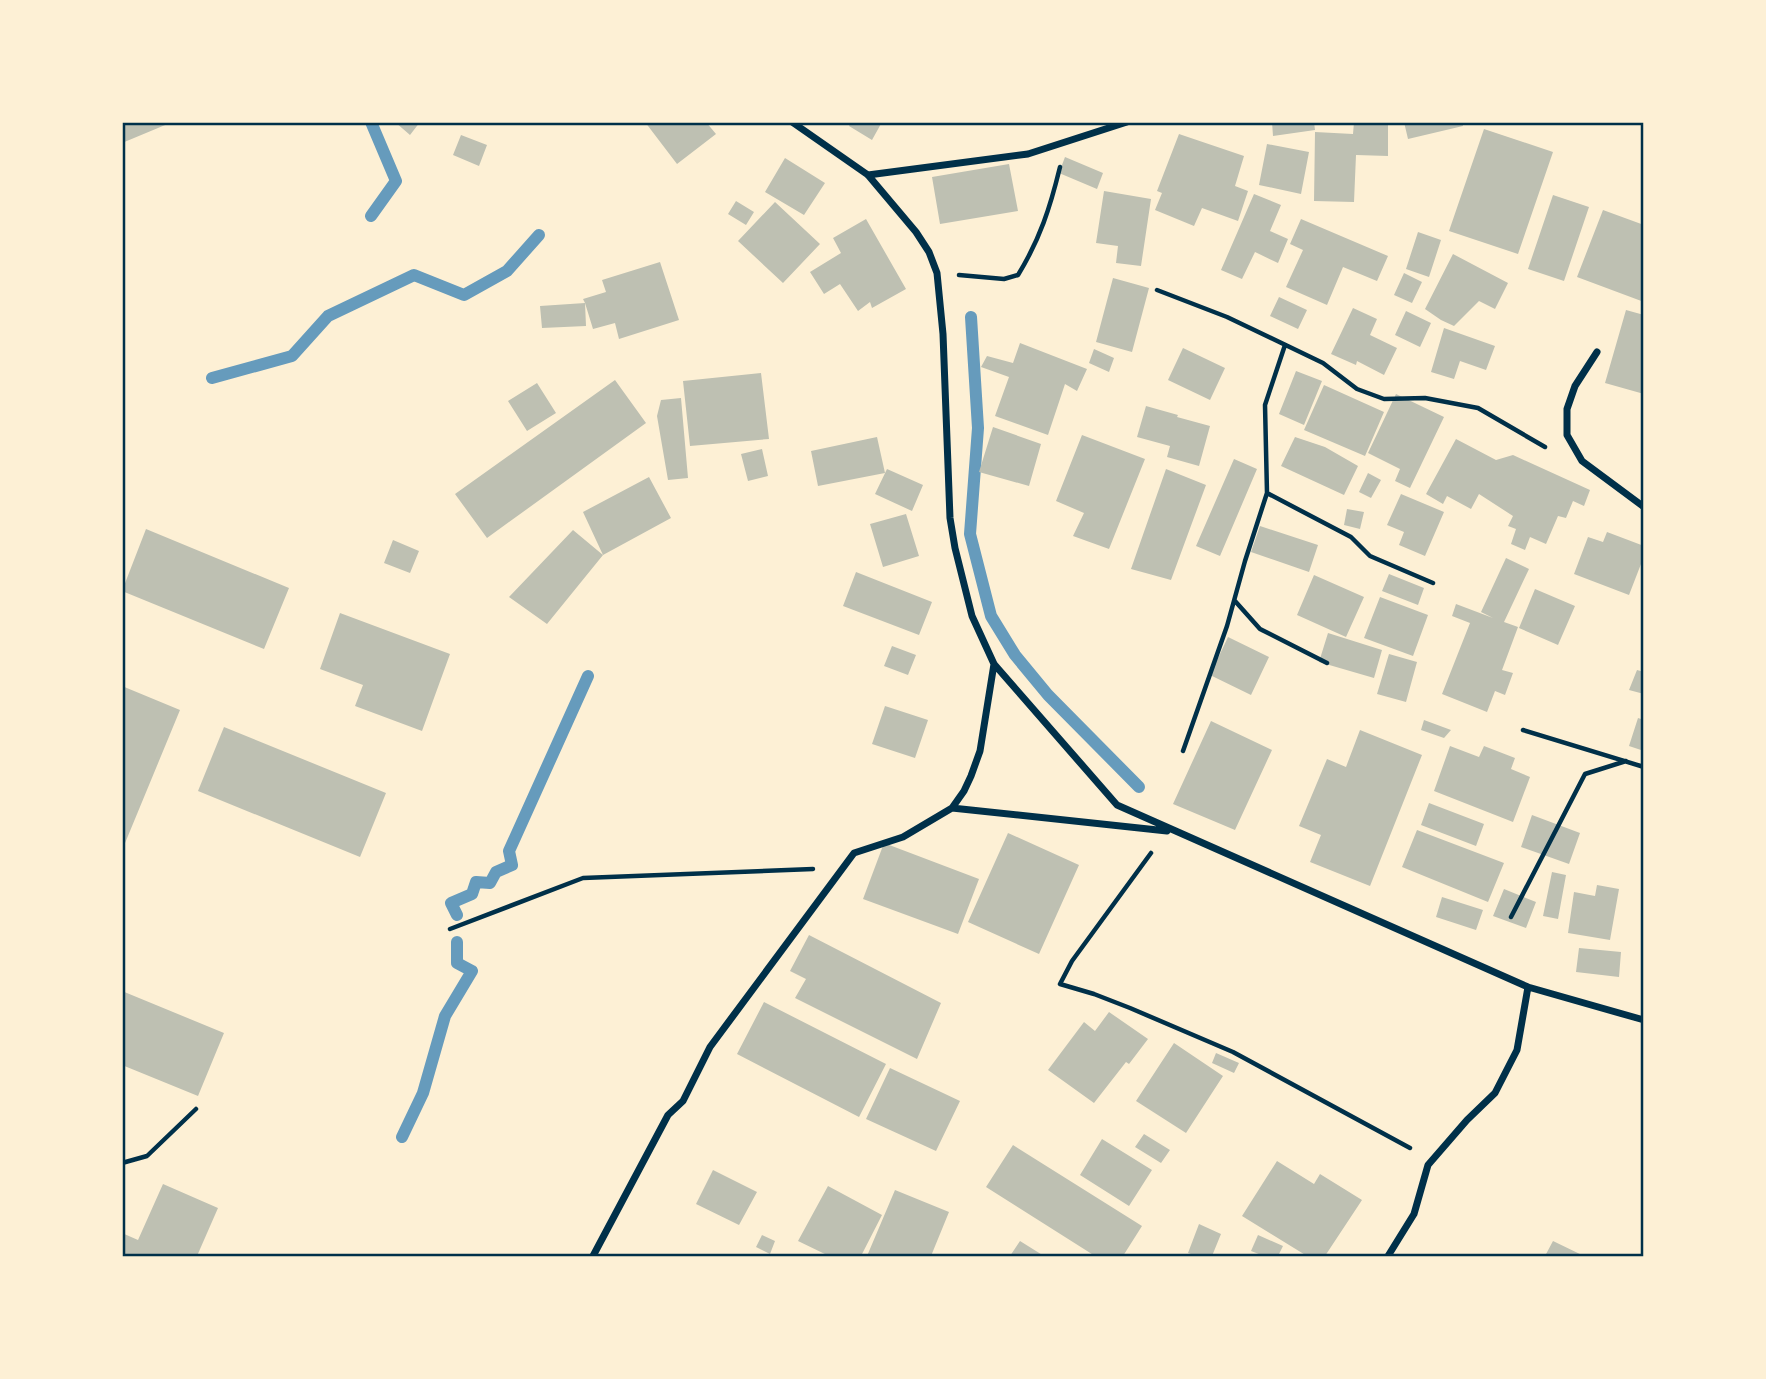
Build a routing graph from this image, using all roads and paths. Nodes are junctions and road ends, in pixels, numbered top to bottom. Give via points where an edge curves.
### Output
1 (792, 122) edge
2 (1127, 122) edge
3 (1067, 143) junction
4 (868, 175) junction
5 (937, 273) junction
6 (1157, 290) dead end
7 (1285, 345) junction
8 (1597, 352) dead end
9 (1582, 461) junction
10 (1267, 493) junction
11 (1643, 508) edge
12 (1433, 583) dead end
13 (1234, 600) junction
14 (1327, 663) dead end
15 (994, 664) junction
16 (1523, 730) dead end
17 (1182, 751) dead end
18 (1626, 761) junction
19 (1643, 767) edge
20 (952, 808) junction
21 (1167, 831) joint
22 (855, 853) junction
23 (1511, 917) dead end
24 (450, 929) dead end
25 (1528, 986) junction
26 (1643, 1020) edge
27 (196, 1109) dead end
28 (122, 1163) edge
29 (1428, 1165) junction
30 (593, 1256) edge
31 (1388, 1256) edge

1 - 4 street
2 - 3 street
3 - 4 street via 1028,154
3 - 5 path via 1048,214 1018,275 1004,279
4 - 5 street via 916,232
5 - 15 street via 950,518 972,616
6 - 7 path
7 - 9 path via 1384,399 1425,398 1478,408 1542,446
7 - 10 path via 1265,405
8 - 9 street via 1575,386 1567,409 1567,435
9 - 11 street
10 - 12 path via 1351,537 1370,556
10 - 13 path
13 - 14 path via 1260,629
13 - 17 path
15 - 20 street via 980,751
15 - 25 street via 1117,805
16 - 18 path
18 - 19 path
18 - 23 path via 1585,774
20 - 21 street
20 - 22 street via 903,837
21 - 29 path via 1060,984 1233,1052 1422,1155
22 - 24 path via 833,868 583,878
22 - 30 street via 710,1047
25 - 26 street
25 - 29 street via 1517,1050 1495,1093
27 - 28 path via 147,1156
29 - 31 street via 1414,1214

